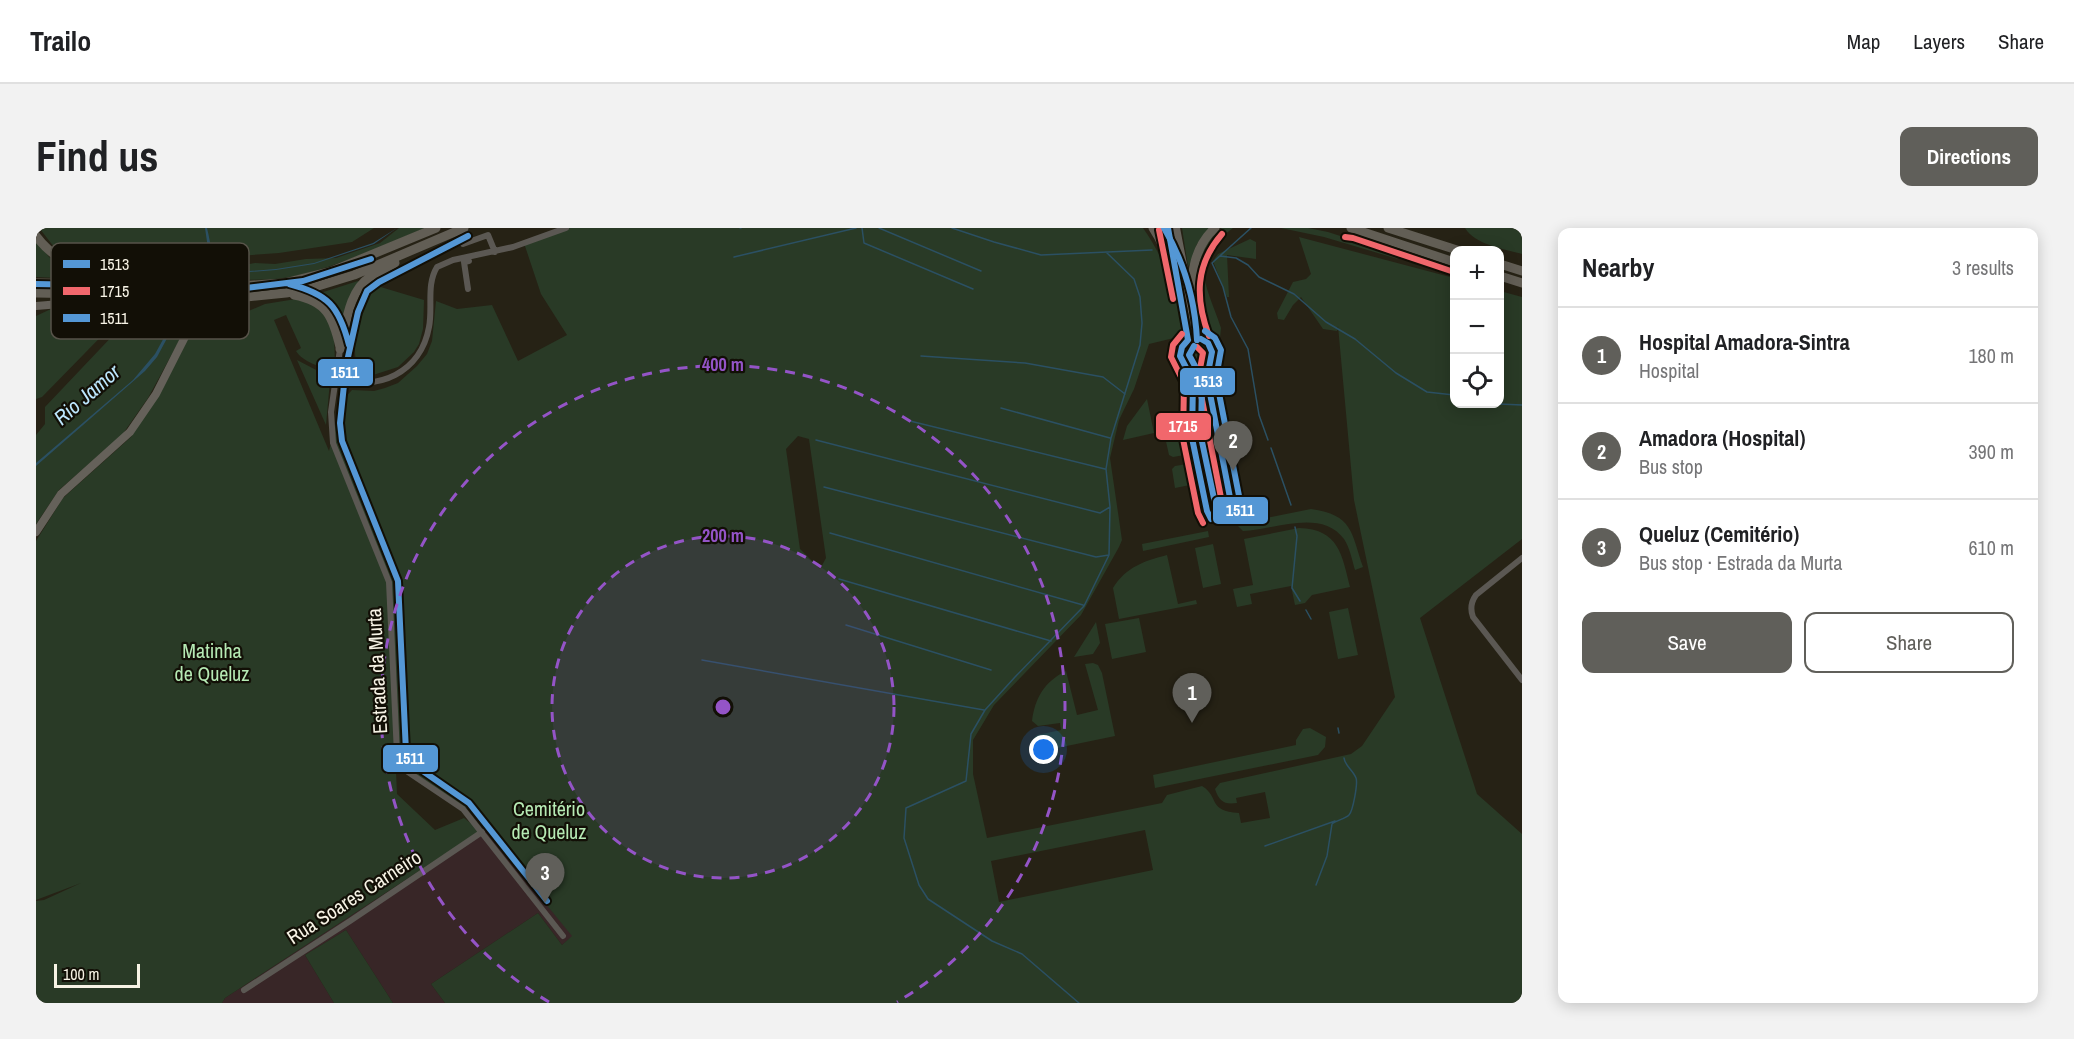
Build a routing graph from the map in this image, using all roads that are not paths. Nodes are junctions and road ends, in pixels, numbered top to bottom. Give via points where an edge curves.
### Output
1 (436, 228) edge
2 (464, 228) edge
3 (566, 228) edge
4 (1153, 228) edge
5 (1168, 228) edge
6 (1176, 228) edge
7 (1215, 228) edge
8 (1350, 228) edge
9 (1388, 228) edge
10 (1402, 228) edge
11 (36, 236) edge
12 (1421, 238) junction
13 (429, 243) junction
14 (463, 244) dead end
15 (1450, 248) edge
16 (51, 252) edge
17 (495, 252) junction
18 (481, 259) dead end
19 (1450, 260) edge
20 (1504, 265) edge
21 (1522, 271) edge
22 (1504, 277) edge
23 (36, 283) edge
24 (51, 283) edge
25 (1179, 283) junction
26 (1522, 283) edge
27 (249, 285) edge
28 (468, 289) dead end
29 (36, 293) edge
30 (51, 293) edge
31 (286, 293) junction
32 (249, 297) edge
33 (1190, 299) junction
34 (36, 306) edge
35 (51, 306) edge
36 (182, 339) edge
37 (1201, 339) junction
38 (1188, 340) junction
39 (340, 349) junction
40 (337, 377) junction
41 (36, 532) edge
42 (1522, 558) edge
43 (1522, 680) edge
44 (482, 832) junction
45 (563, 936) dead end
46 (244, 990) dead end

1 - 27 highway via 332,271 285,283
2 - 13 highway
3 - 17 street
4 - 25 highway
5 - 25 main road
6 - 33 main road
7 - 33 highway via 1197,254
8 - 19 highway
9 - 12 highway
10 - 12 highway
11 - 16 highway
12 - 15 highway
13 - 31 highway via 354,275
13 - 39 highway via 361,285 354,296
14 - 17 street via 488,235
17 - 40 street via 436,267 423,345 399,373 366,384
18 - 28 street via 464,262
20 - 21 highway
22 - 26 highway
23 - 24 highway
25 - 38 main road
29 - 30 highway
31 - 32 highway
31 - 39 highway via 308,297 329,313
33 - 37 main road
34 - 35 main road
36 - 41 main road via 156,394 130,432 61,494
37 - 38 main road
37 - 38 main road via 1210,346 1212,358 1199,370 1188,368 1181,360 1182,346
39 - 40 street, Estrada da Murta
40 - 44 street, Estrada da Murta via 331,412 333,443 389,582 400,761 408,772 463,809
42 - 43 street via 1476,595 1471,606 1473,617
44 - 45 street, Estrada da Murta
44 - 46 street, Rua Soares Carneiro

